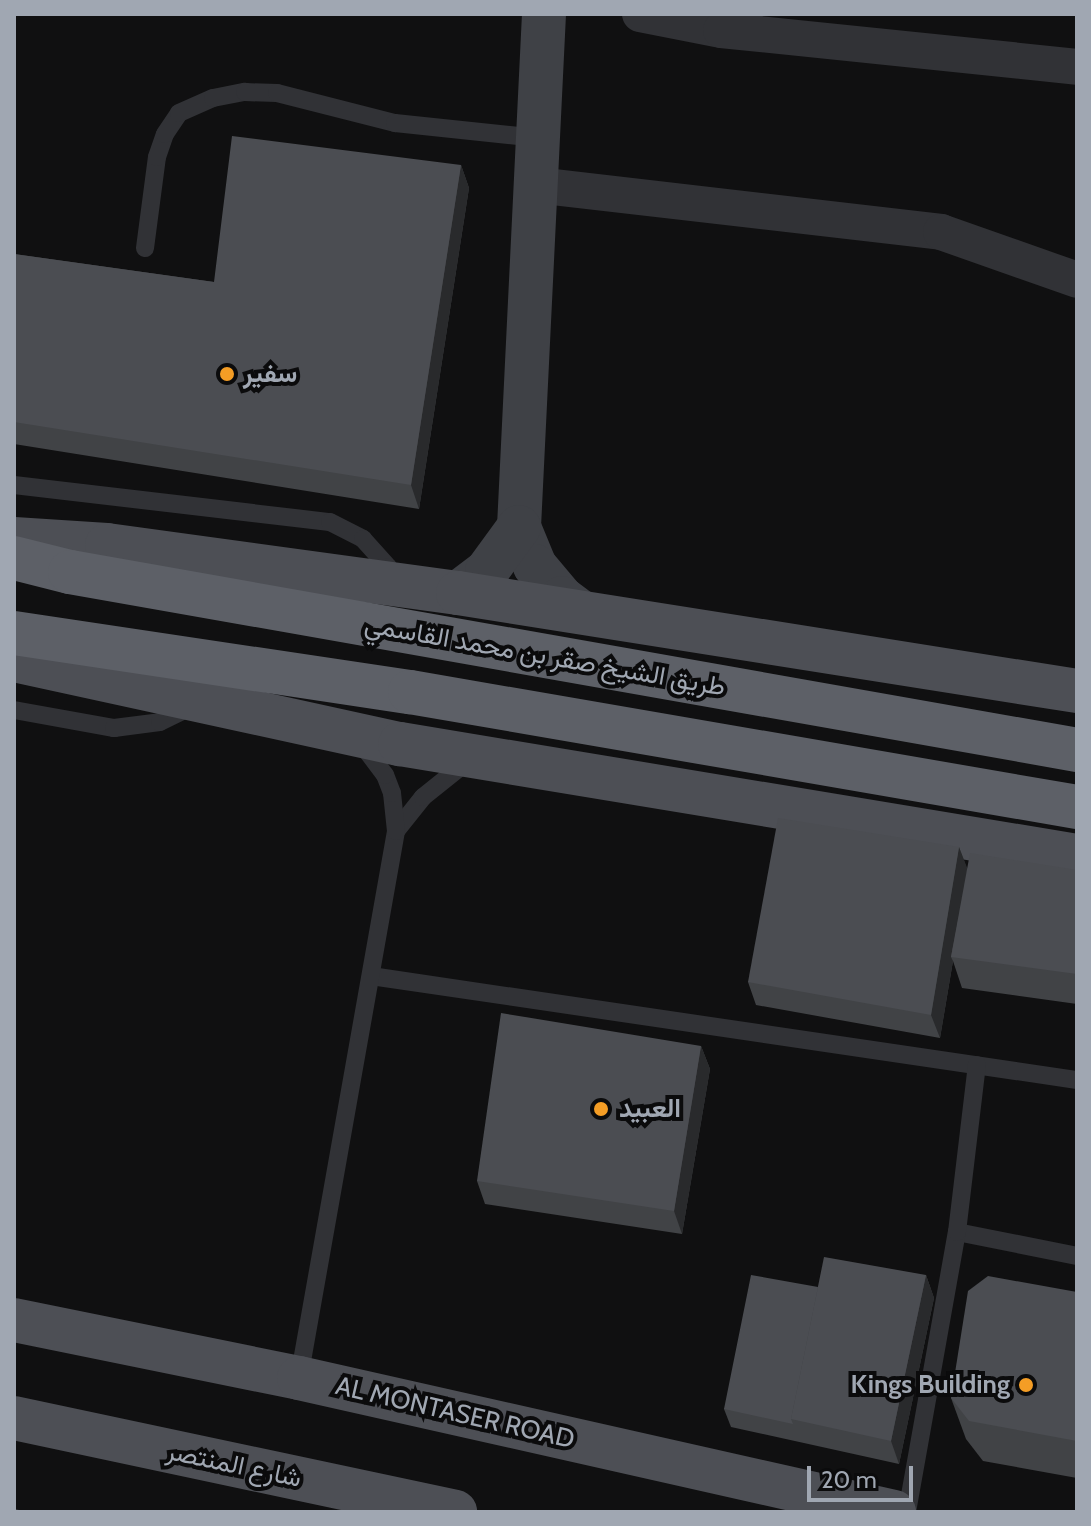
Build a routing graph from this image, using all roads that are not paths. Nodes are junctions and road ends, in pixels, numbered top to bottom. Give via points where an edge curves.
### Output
1 (544, 14) edge
2 (640, 14) edge
3 (1077, 67) edge
4 (538, 138) junction
5 (536, 185) junction
6 (145, 248) dead end
7 (1077, 280) edge
8 (14, 485) edge
9 (519, 527) junction
10 (14, 539) edge
11 (14, 558) edge
12 (395, 585) junction
13 (458, 593) junction
14 (579, 611) junction
15 (14, 633) edge
16 (14, 660) edge
17 (1077, 691) edge
18 (200, 701) junction
19 (14, 710) edge
20 (349, 733) junction
21 (1077, 750) edge
22 (475, 757) junction
23 (1077, 807) edge
24 (396, 831) junction
25 (1077, 856) edge
26 (371, 976) junction
27 (977, 1065) junction
28 (1077, 1080) edge
29 (957, 1232) junction
30 (1077, 1256) edge
31 (14, 1320) edge
32 (299, 1378) junction
33 (14, 1418) edge
34 (455, 1512) edge
35 (894, 1512) edge
36 (907, 1512) edge

1 - 4 street
2 - 3 street via 721,30
4 - 5 street
4 - 6 lane via 395,123 277,93 213,98 179,113 165,134
5 - 7 street via 941,232
5 - 9 street
8 - 12 lane via 330,522 377,552
9 - 13 street via 487,571
9 - 14 street via 535,566
10 - 12 main road via 107,545
11 - 21 highway, طريق الشيخ صقر بن محمد القاسمي
12 - 13 main road
13 - 14 main road
14 - 17 main road
15 - 23 highway via 410,692
16 - 18 main road
18 - 19 lane via 170,718 137,727 114,728
18 - 20 main road
20 - 22 main road
20 - 24 lane via 385,775
22 - 24 lane via 423,797
22 - 25 main road
24 - 26 lane
26 - 27 lane
26 - 32 lane
27 - 28 lane
27 - 29 lane
29 - 30 lane
29 - 36 lane
31 - 32 main road, AL MONTASER ROAD
32 - 35 main road, AL MONTASER ROAD
33 - 34 main road, شارع المنتصر

